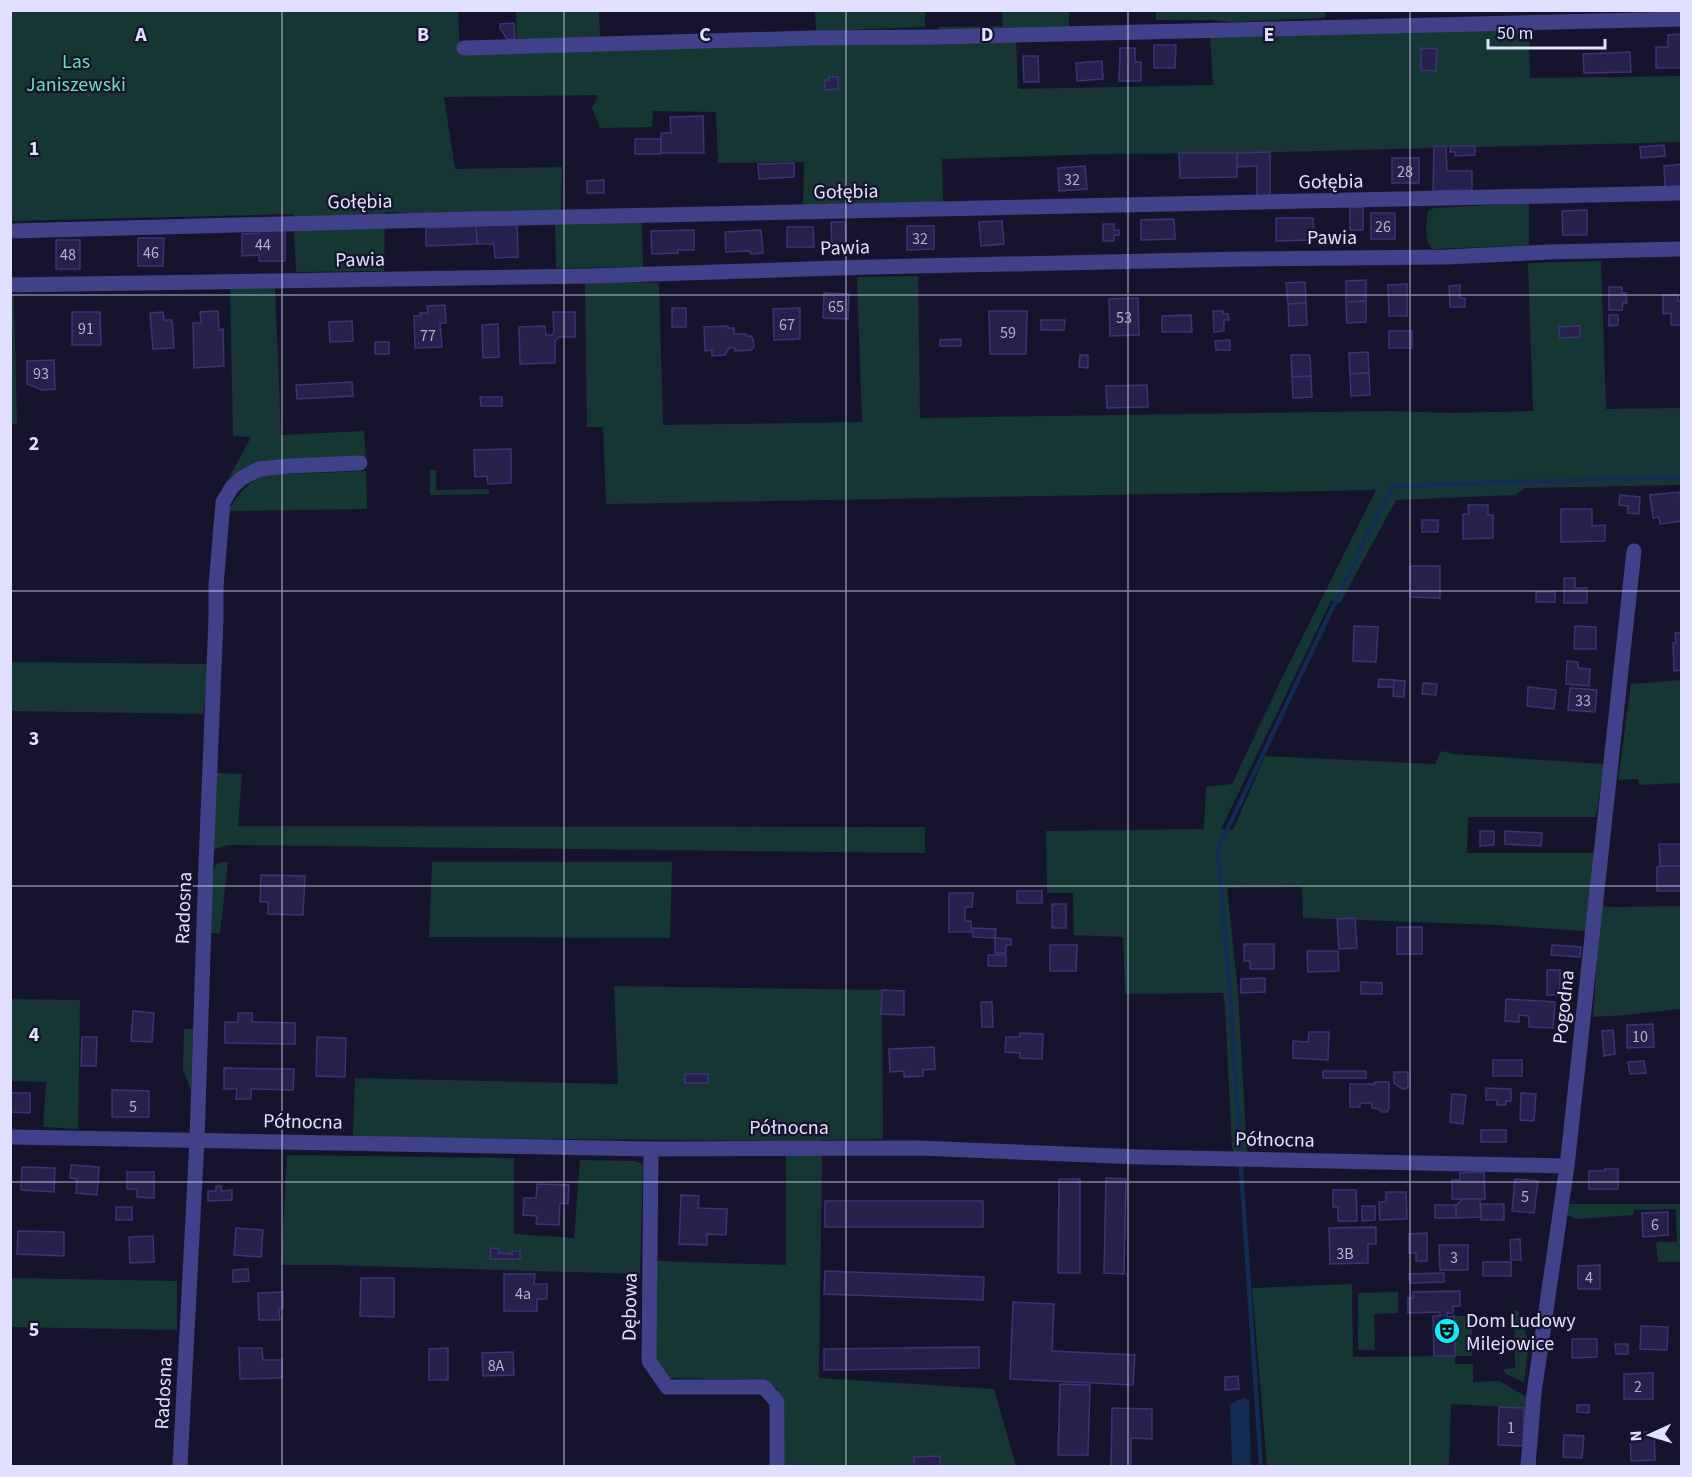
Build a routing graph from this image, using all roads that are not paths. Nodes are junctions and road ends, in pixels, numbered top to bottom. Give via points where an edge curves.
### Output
1 (1682, 19) edge
2 (464, 48) dead end
3 (1682, 193) edge
4 (10, 231) edge
5 (1682, 249) edge
6 (10, 285) edge
7 (360, 463) dead end
8 (1634, 551) dead end
9 (10, 1137) edge
10 (197, 1140) junction
11 (651, 1149) junction
12 (1567, 1166) junction
13 (180, 1467) edge
14 (777, 1467) edge
15 (1528, 1467) edge

1 - 2 street
3 - 4 street, Gołębia
5 - 6 street, Pawia via 590,276
7 - 10 street, Radosna via 259,469 242,477 223,502 216,586
8 - 12 street, Pogodna
9 - 10 street, Północna
10 - 11 street, Północna
10 - 13 street, Radosna
11 - 12 street, Północna via 918,1148
11 - 14 street, Dębowa via 649,1361 667,1387 764,1387 777,1402
12 - 15 street, Pogodna via 1534,1394

